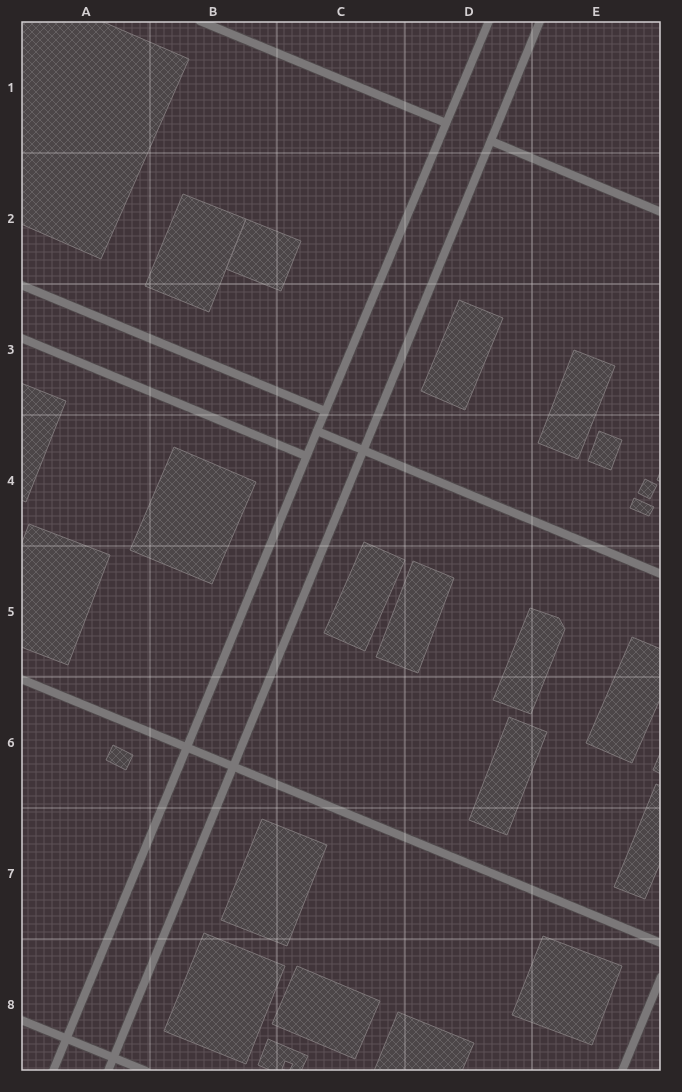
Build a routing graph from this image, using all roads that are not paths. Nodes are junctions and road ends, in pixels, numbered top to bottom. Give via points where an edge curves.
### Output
1 (200, 21) edge
2 (489, 21) edge
3 (540, 21) edge
4 (446, 123) junction
5 (491, 141) junction
6 (661, 212) edge
7 (21, 286) edge
8 (21, 338) edge
9 (325, 411) junction
10 (317, 431) junction
11 (363, 450) junction
12 (306, 456) junction
13 (661, 574) edge
14 (21, 679) edge
15 (188, 748) junction
16 (233, 766) junction
17 (661, 943) edge
18 (661, 977) edge
19 (21, 1020) edge
20 (66, 1038) junction
21 (113, 1058) junction
22 (53, 1071) edge
23 (108, 1071) edge
24 (146, 1071) edge
25 (622, 1071) edge

1 - 4 street
2 - 4 street
3 - 5 street
4 - 9 street
5 - 6 street
5 - 11 street
7 - 9 street
8 - 12 street
9 - 10 street
10 - 11 street
10 - 12 street
11 - 13 street
11 - 16 street
12 - 15 street
14 - 15 street
15 - 16 street
15 - 20 street
16 - 17 street
16 - 21 street
18 - 25 street
19 - 20 street
20 - 21 street
20 - 22 street
21 - 23 street
21 - 24 street

